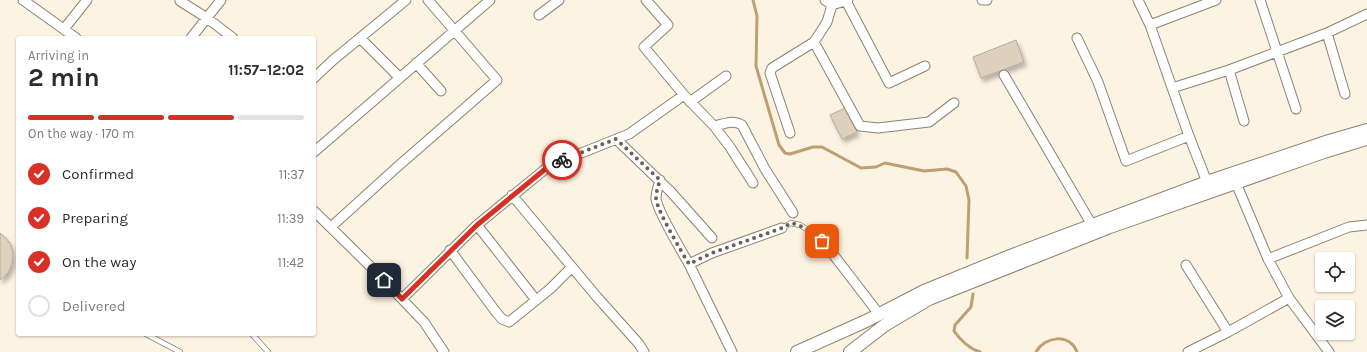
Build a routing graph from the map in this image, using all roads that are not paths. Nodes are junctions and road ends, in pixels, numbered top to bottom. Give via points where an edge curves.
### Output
1 (23, 0) edge
2 (87, 0) edge
3 (222, 0) edge
4 (406, 0) edge
5 (428, 0) edge
6 (490, 0) edge
7 (559, 0) edge
8 (646, 0) edge
9 (982, 0) edge
10 (987, 0) edge
11 (1138, 0) edge
12 (1216, 0) edge
13 (1260, 0) edge
14 (180, 1) edge
15 (847, 1) edge
16 (828, 3) edge
17 (1367, 14) edge
18 (539, 15) dead end
19 (207, 18) junction
20 (1150, 25) junction
21 (64, 29) junction
22 (454, 31) junction
23 (1327, 33) junction
24 (73, 36) edge
25 (193, 36) edge
26 (230, 36) edge
27 (360, 38) junction
28 (1077, 38) dead end
29 (814, 42) junction
30 (1276, 52) junction
31 (416, 63) junction
32 (925, 66) dead end
33 (1229, 70) junction
34 (1004, 75) dead end
35 (316, 76) edge
36 (726, 76) dead end
37 (399, 77) junction
38 (1172, 88) junction
39 (441, 91) dead end
40 (1345, 94) dead end
41 (684, 95) junction
42 (690, 102) junction
43 (954, 103) dead end
44 (1296, 109) dead end
45 (1244, 121) dead end
46 (714, 126) junction
47 (1367, 130) edge
48 (790, 133) dead end
49 (1189, 136) junction
50 (1367, 138) edge
51 (616, 139) junction
52 (316, 150) edge
53 (660, 180) junction
54 (1207, 182) junction
55 (753, 183) dead end
56 (1236, 183) junction
57 (512, 195) junction
58 (316, 213) edge
59 (793, 213) dead end
60 (477, 225) junction
61 (1367, 225) edge
62 (1092, 226) junction
63 (331, 227) junction
64 (782, 228) joint
65 (815, 234) joint
66 (712, 238) dead end
67 (450, 250) junction
68 (1268, 259) junction
69 (689, 264) junction
70 (1186, 264) dead end
71 (572, 267) junction
72 (1288, 298) junction
73 (402, 299) junction
74 (536, 300) junction
75 (879, 314) junction
76 (1228, 332) junction
77 (150, 336) edge
78 (254, 336) edge
79 (180, 352) edge
80 (268, 352) edge
81 (444, 352) edge
82 (644, 352) edge
83 (732, 352) edge
84 (797, 352) edge
85 (850, 352) edge
86 (1188, 352) edge
87 (1328, 352) edge

1 - 21 street
2 - 21 street
3 - 19 street
4 - 27 street
5 - 22 street
6 - 22 street
7 - 18 street
8 - 41 street via 668,25 644,47
9 - 10 street
11 - 20 street
12 - 20 street
13 - 30 street
14 - 19 street
15 - 16 street
15 - 32 street via 889,83
16 - 29 street via 827,22
17 - 23 street
19 - 25 street
19 - 26 street
20 - 38 street
21 - 24 street
22 - 31 street
22 - 63 street via 497,80
23 - 30 street
23 - 40 street
27 - 35 street
27 - 37 street
28 - 49 street via 1098,82 1126,161
29 - 43 street via 860,126 878,128 929,122
29 - 48 street via 772,68 770,73
30 - 33 street
30 - 44 street
31 - 37 street
31 - 39 street
33 - 38 street
33 - 45 street
34 - 62 street
36 - 42 street
37 - 52 street
38 - 49 street
41 - 42 street
41 - 51 street via 629,134
42 - 46 street
46 - 55 street
46 - 59 street via 732,121 742,125
47 - 54 main road
49 - 54 street
50 - 56 main road
51 - 53 street
51 - 57 street via 549,166
53 - 66 street
53 - 69 street via 656,200
54 - 62 main road
56 - 68 street
56 - 85 main road via 1110,227 929,299 885,325
57 - 60 street
57 - 71 street
58 - 63 street
60 - 67 street
60 - 74 street
61 - 68 street via 1349,227
62 - 75 main road via 924,291
63 - 73 street
64 - 65 lane via 791,223
64 - 69 street
65 - 75 street
67 - 73 street
67 - 74 street via 502,318 509,322
68 - 72 street
69 - 83 street
70 - 76 street
71 - 74 street
71 - 82 street
72 - 76 street
72 - 87 street
73 - 81 street via 424,322
75 - 84 main road
76 - 86 street
77 - 79 lane
78 - 80 lane

